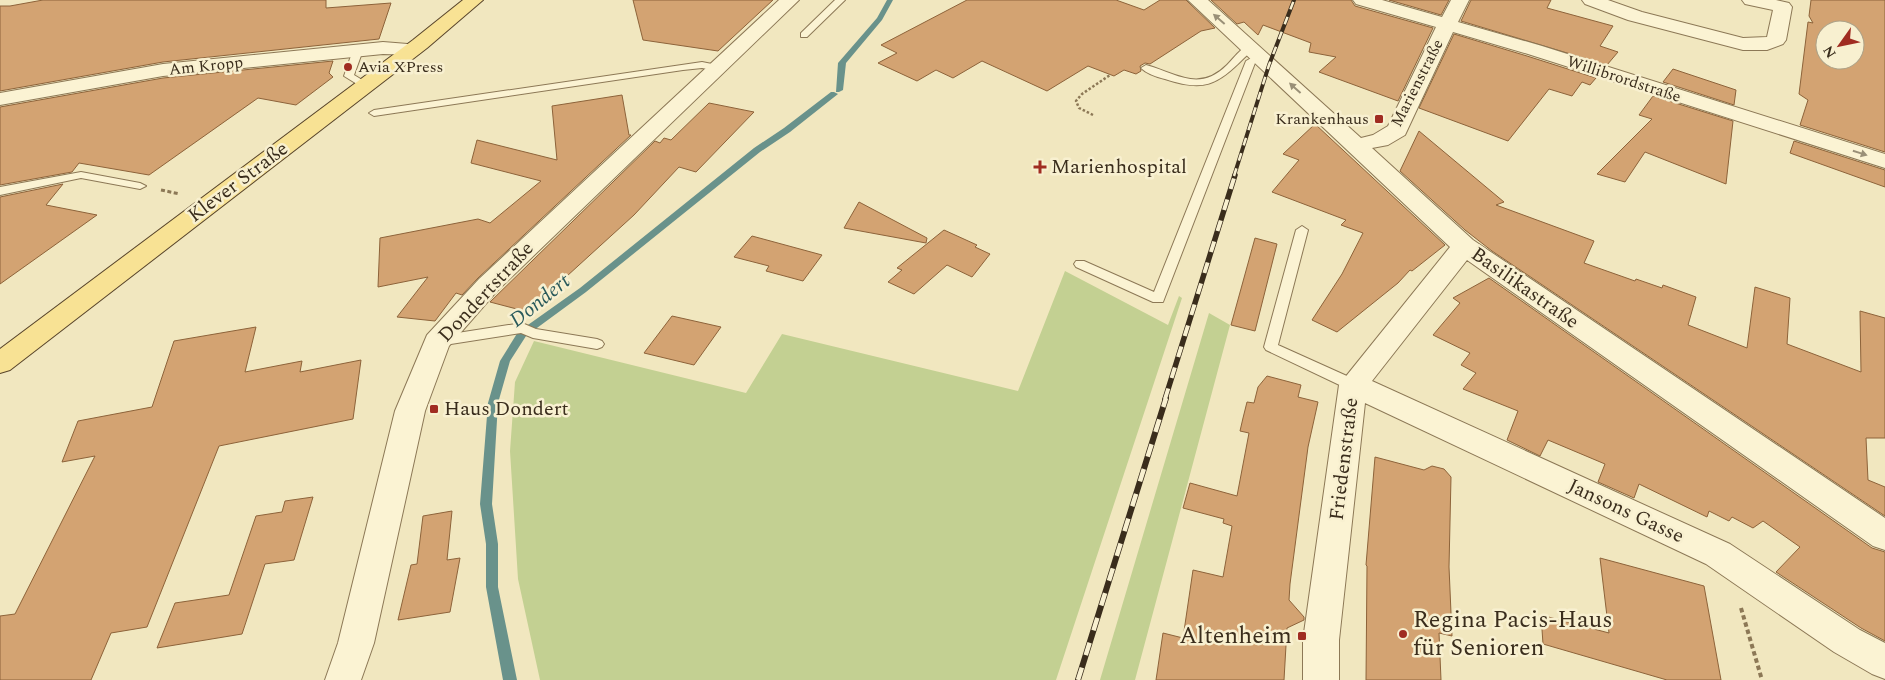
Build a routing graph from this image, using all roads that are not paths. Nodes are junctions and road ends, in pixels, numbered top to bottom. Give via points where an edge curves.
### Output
1 (474, 0) edge
2 (790, 0) edge
3 (840, 0) edge
4 (1197, 0) edge
5 (1362, 0) edge
6 (1460, 0) edge
7 (1591, 0) edge
8 (1751, 0) edge
9 (1446, 25) junction
10 (804, 35) dead end
11 (413, 49) junction
12 (358, 50) junction
13 (1256, 52) junction
14 (718, 68) junction
15 (1146, 68) dead end
16 (365, 86) junction
17 (0, 98) edge
18 (374, 113) dead end
19 (1357, 145) junction
20 (1885, 161) edge
21 (140, 186) dead end
22 (0, 192) edge
23 (1302, 230) dead end
24 (1464, 246) junction
25 (1080, 264) dead end
26 (437, 342) junction
27 (597, 344) dead end
28 (0, 363) edge
29 (1353, 384) junction
30 (1885, 536) edge
31 (1885, 662) edge
32 (343, 680) edge
33 (1321, 680) edge

1 - 11 main road, Klever Straße
2 - 14 street, Dondertstraße
3 - 10 lane
13 -> 4 street, Basilikastraße
5 - 9 street, Willibrordstraße
6 - 9 street, Marienstraße
7 - 8 street via 1635,16 1743,44 1767,44 1776,40 1783,7
9 - 19 street, Marienstraße via 1396,130 1380,140
9 -> 20 street, Willibrordstraße
11 - 12 street, Am Kropp
11 - 16 main road, Klever Straße
12 - 16 lane via 349,76
12 - 17 street, Am Kropp via 163,70
13 - 15 lane via 1242,52 1224,73 1209,82 1186,83
19 -> 13 street, Basilikastraße
13 - 25 lane via 1158,299
14 - 18 lane via 702,65 683,67
14 - 26 street, Dondertstraße via 488,285
16 - 28 main road, Klever Straße
19 - 24 street, Basilikastraße
21 - 22 lane via 81,175
23 - 29 lane via 1271,347
24 - 29 street, Friedenstraße
24 - 30 street, Basilikastraße
26 - 27 lane via 528,330
26 - 32 street, Dondertstraße via 410,410 356,643
29 - 31 street, Jansons Gasse via 1718,554 1847,642
29 - 33 street, Friedenstraße via 1321,640

